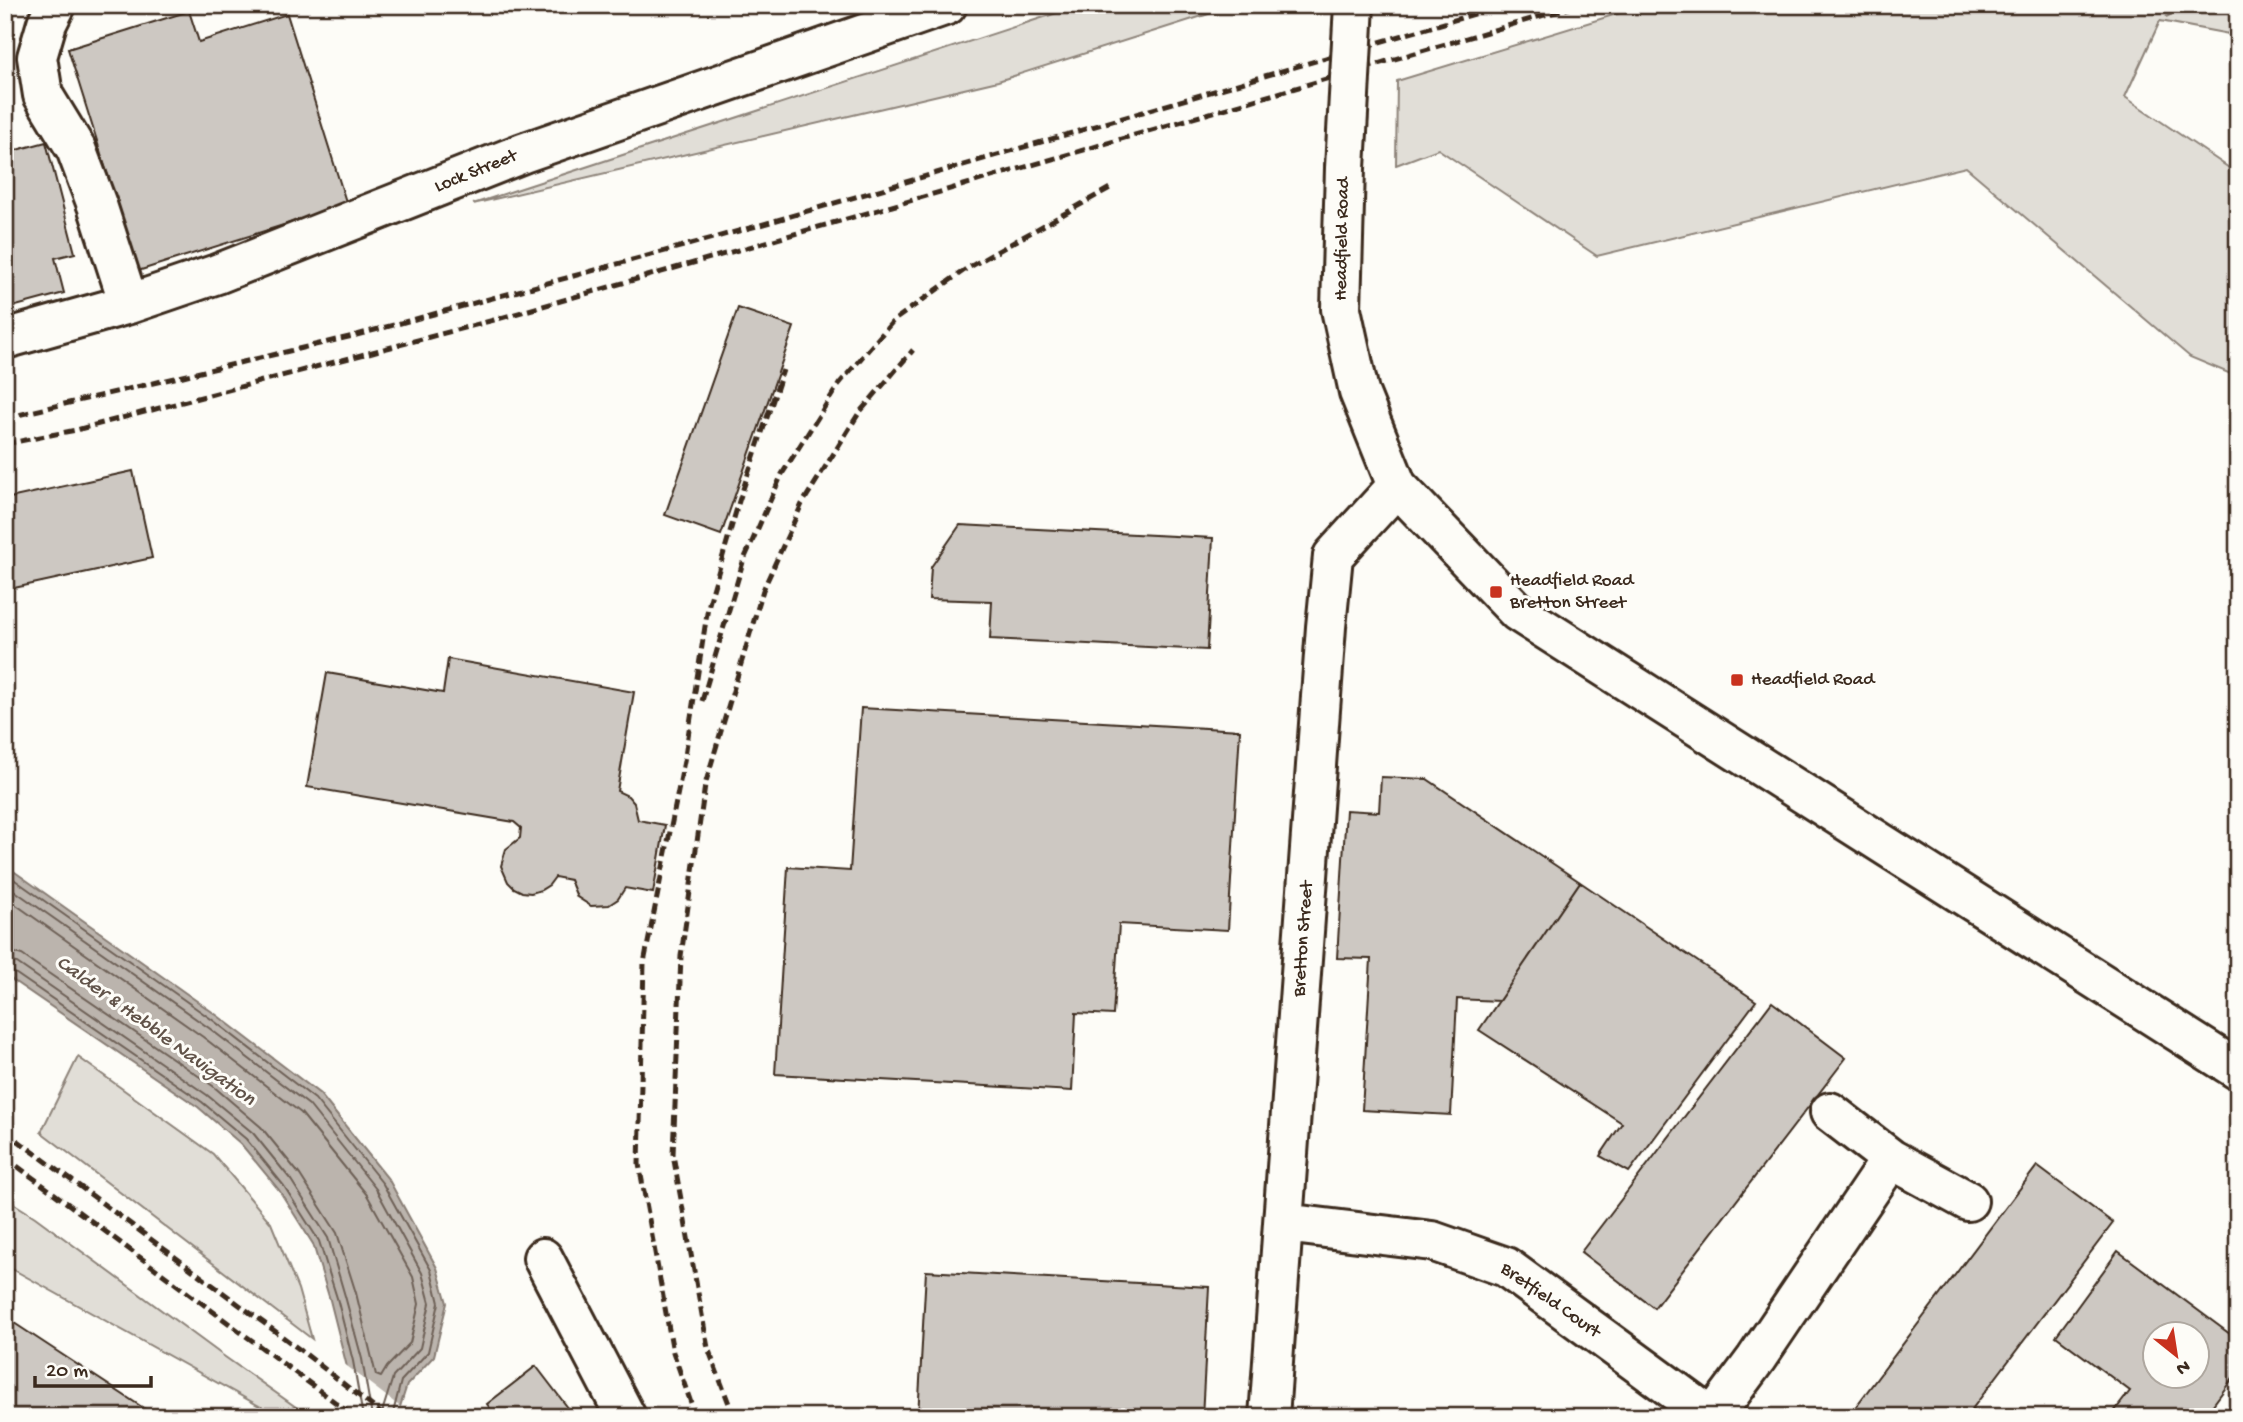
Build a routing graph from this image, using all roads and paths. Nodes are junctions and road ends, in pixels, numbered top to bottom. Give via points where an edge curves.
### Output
1 (56, 5) edge
2 (947, 5) edge
3 (1354, 5) edge
4 (129, 304) junction
5 (5, 339) edge
6 (1397, 486) junction
7 (2238, 1070) edge
8 (1830, 1112) dead end
9 (1891, 1158) junction
10 (1968, 1201) dead end
11 (1284, 1223) junction
12 (543, 1258) dead end
13 (626, 1417) edge
14 (1269, 1417) edge
15 (1712, 1417) edge

1 - 4 street via 37,57 43,95 76,149
2 - 4 street, Lock Street via 523,153
3 - 6 street, Headfield Road, bridge via 1341,309 1359,392
4 - 5 street, Lock Street
6 - 7 street, Headfield Road via 1518,612
6 - 11 street, Bretton Street via 1333,556
8 - 9 street
9 - 10 street
9 - 15 street
11 - 14 street, Bretton Street
11 - 15 street, Bretfield Court via 1432,1241 1506,1267
12 - 13 street

